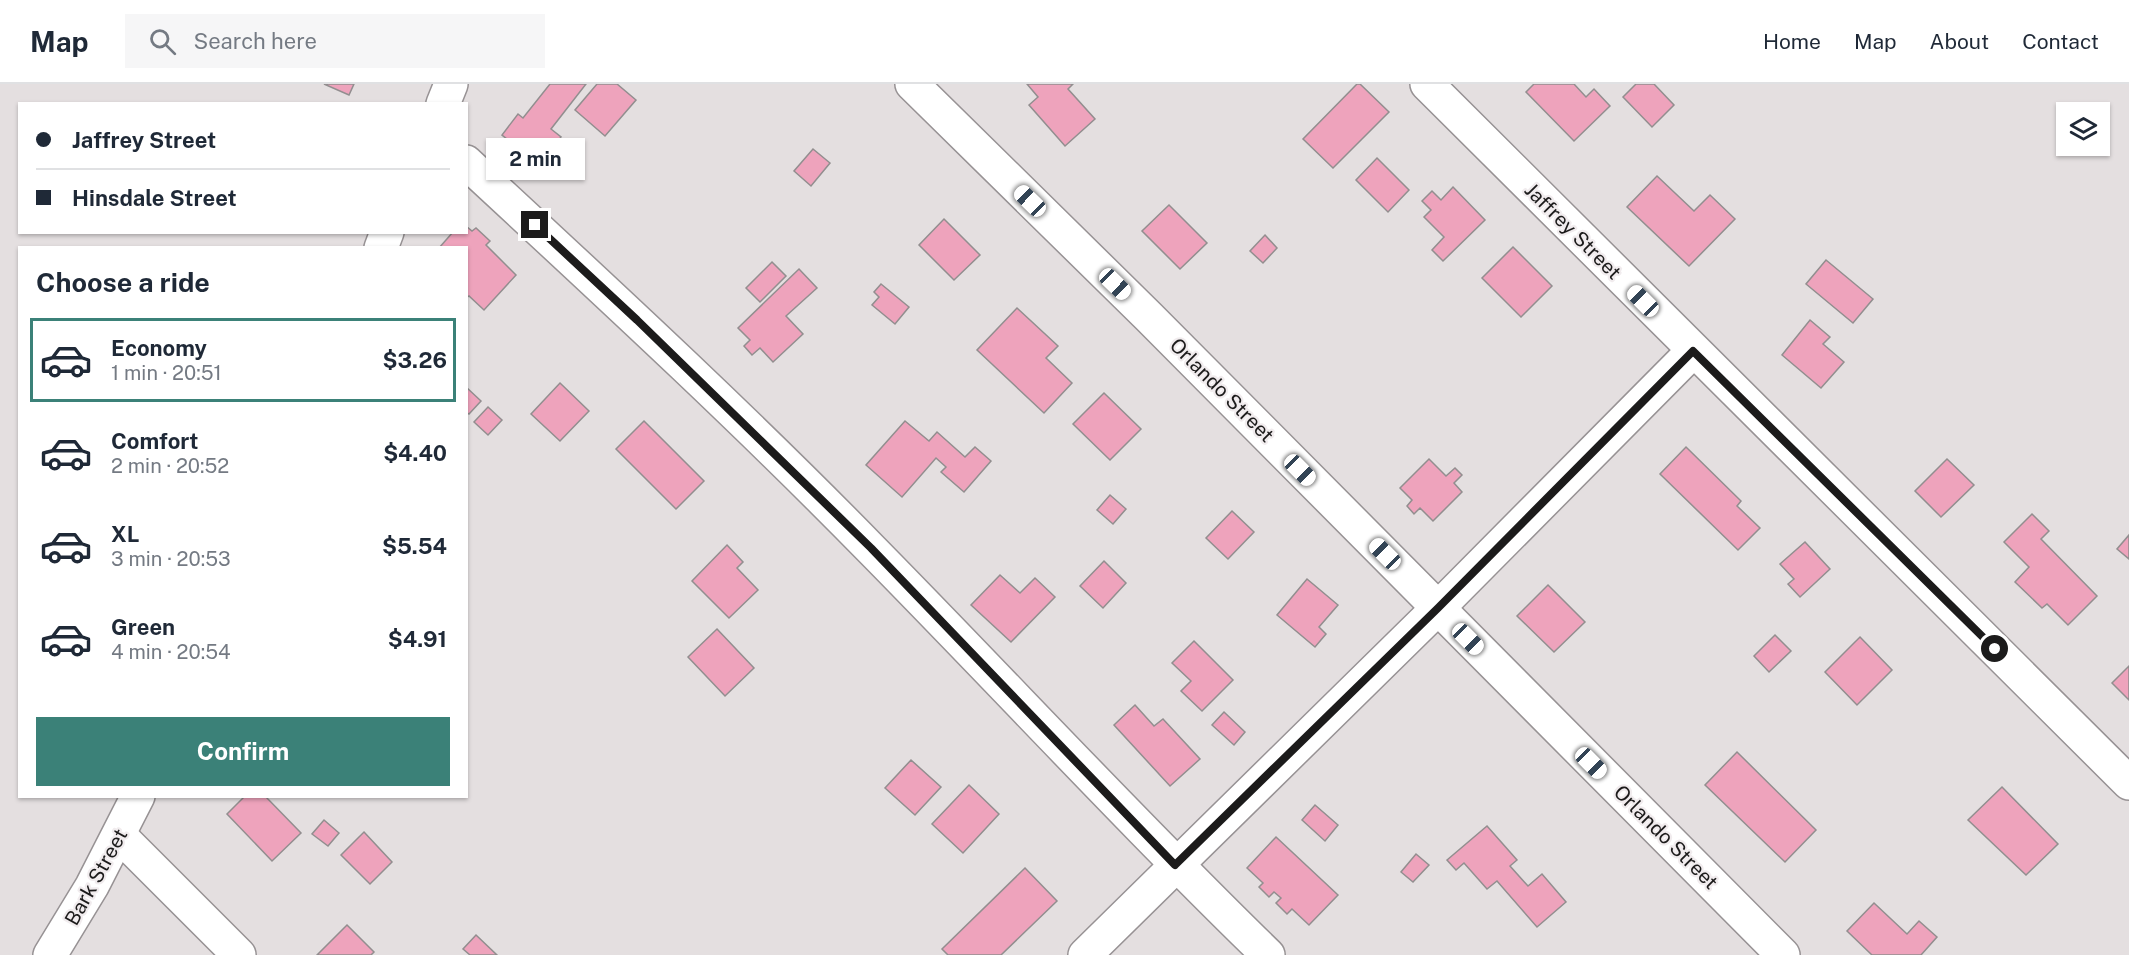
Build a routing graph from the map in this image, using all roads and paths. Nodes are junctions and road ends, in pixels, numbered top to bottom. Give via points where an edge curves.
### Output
1 (451, 84) edge
2 (912, 84) edge
3 (1427, 84) edge
4 (444, 102) edge
5 (468, 164) edge
6 (1693, 351) junction
7 (1438, 608) junction
8 (2129, 783) edge
9 (137, 798) edge
10 (120, 836) junction
11 (1175, 865) junction
12 (50, 955) edge
13 (239, 955) edge
14 (1085, 955) edge
15 (1268, 955) edge
16 (1783, 955) edge

1 - 4 street
2 - 7 street, Orlando Street
3 - 6 street, Jaffrey Street
5 - 11 street via 637,320 871,548
6 - 7 street
6 - 8 street, Jaffrey Street
7 - 11 street
7 - 16 street, Orlando Street
9 - 10 street, Bark Street
10 - 12 street, Bark Street
10 - 13 street
11 - 14 street
11 - 15 street

